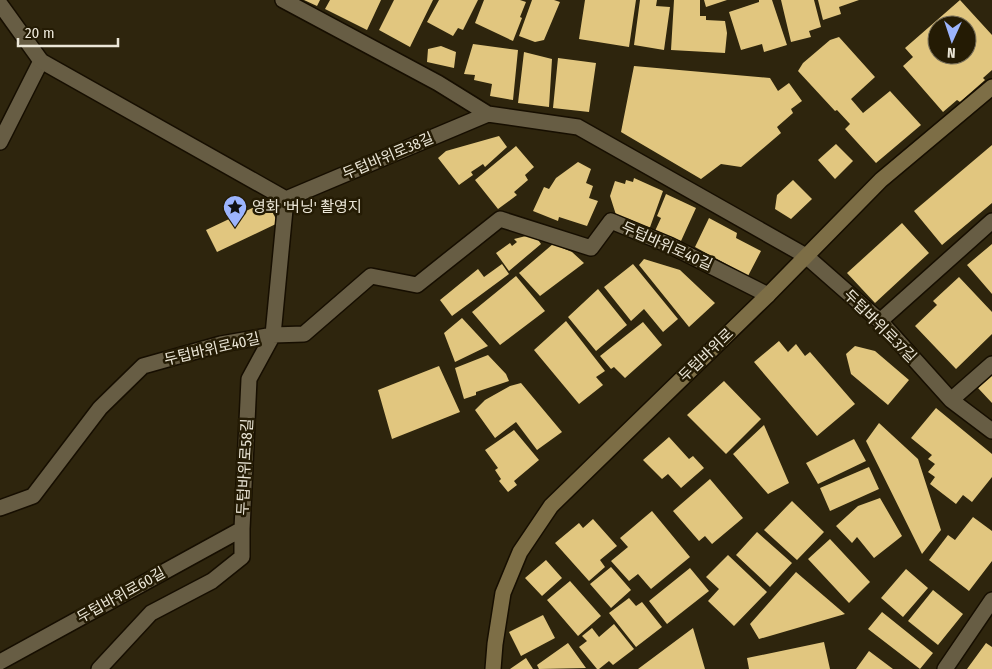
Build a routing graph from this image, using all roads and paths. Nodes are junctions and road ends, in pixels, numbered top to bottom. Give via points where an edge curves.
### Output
1 (283, 0) edge
2 (0, 4) edge
3 (42, 62) junction
4 (992, 87) edge
5 (488, 114) junction
6 (0, 142) edge
7 (286, 199) junction
8 (992, 222) edge
9 (806, 256) junction
10 (768, 295) junction
11 (880, 321) junction
12 (273, 335) junction
13 (992, 364) edge
14 (950, 400) junction
15 (992, 431) edge
16 (0, 508) edge
17 (242, 529) junction
18 (992, 600) edge
19 (0, 662) edge
20 (99, 669) edge
21 (493, 669) edge
22 (945, 669) edge

1 - 5 street via 438,83
2 - 3 street
3 - 6 street
3 - 7 street
4 - 9 main road, 두텁바위로 via 881,180
5 - 7 street, 두텁바위로38길
5 - 9 street via 578,127
7 - 12 street, 두텁바위로58길
8 - 11 street
9 - 10 main road, 두텁바위로
9 - 11 street, 두텁바위로37길
10 - 12 street, 두텁바위로40길 via 669,245 611,221 591,248 500,219 417,285 371,276 304,334
10 - 21 main road, 두텁바위로 via 551,506 520,552 503,593
11 - 14 street, 두텁바위로37길
12 - 16 street, 두텁바위로40길 via 221,344 142,366 100,408 33,496
12 - 17 street, 두텁바위로58길 via 249,379
13 - 14 street
14 - 15 street, 두텁바위로37길
17 - 19 street, 두텁바위로60길
17 - 20 street, 두텁바위로58길 via 242,557 212,581 151,613
18 - 22 street

